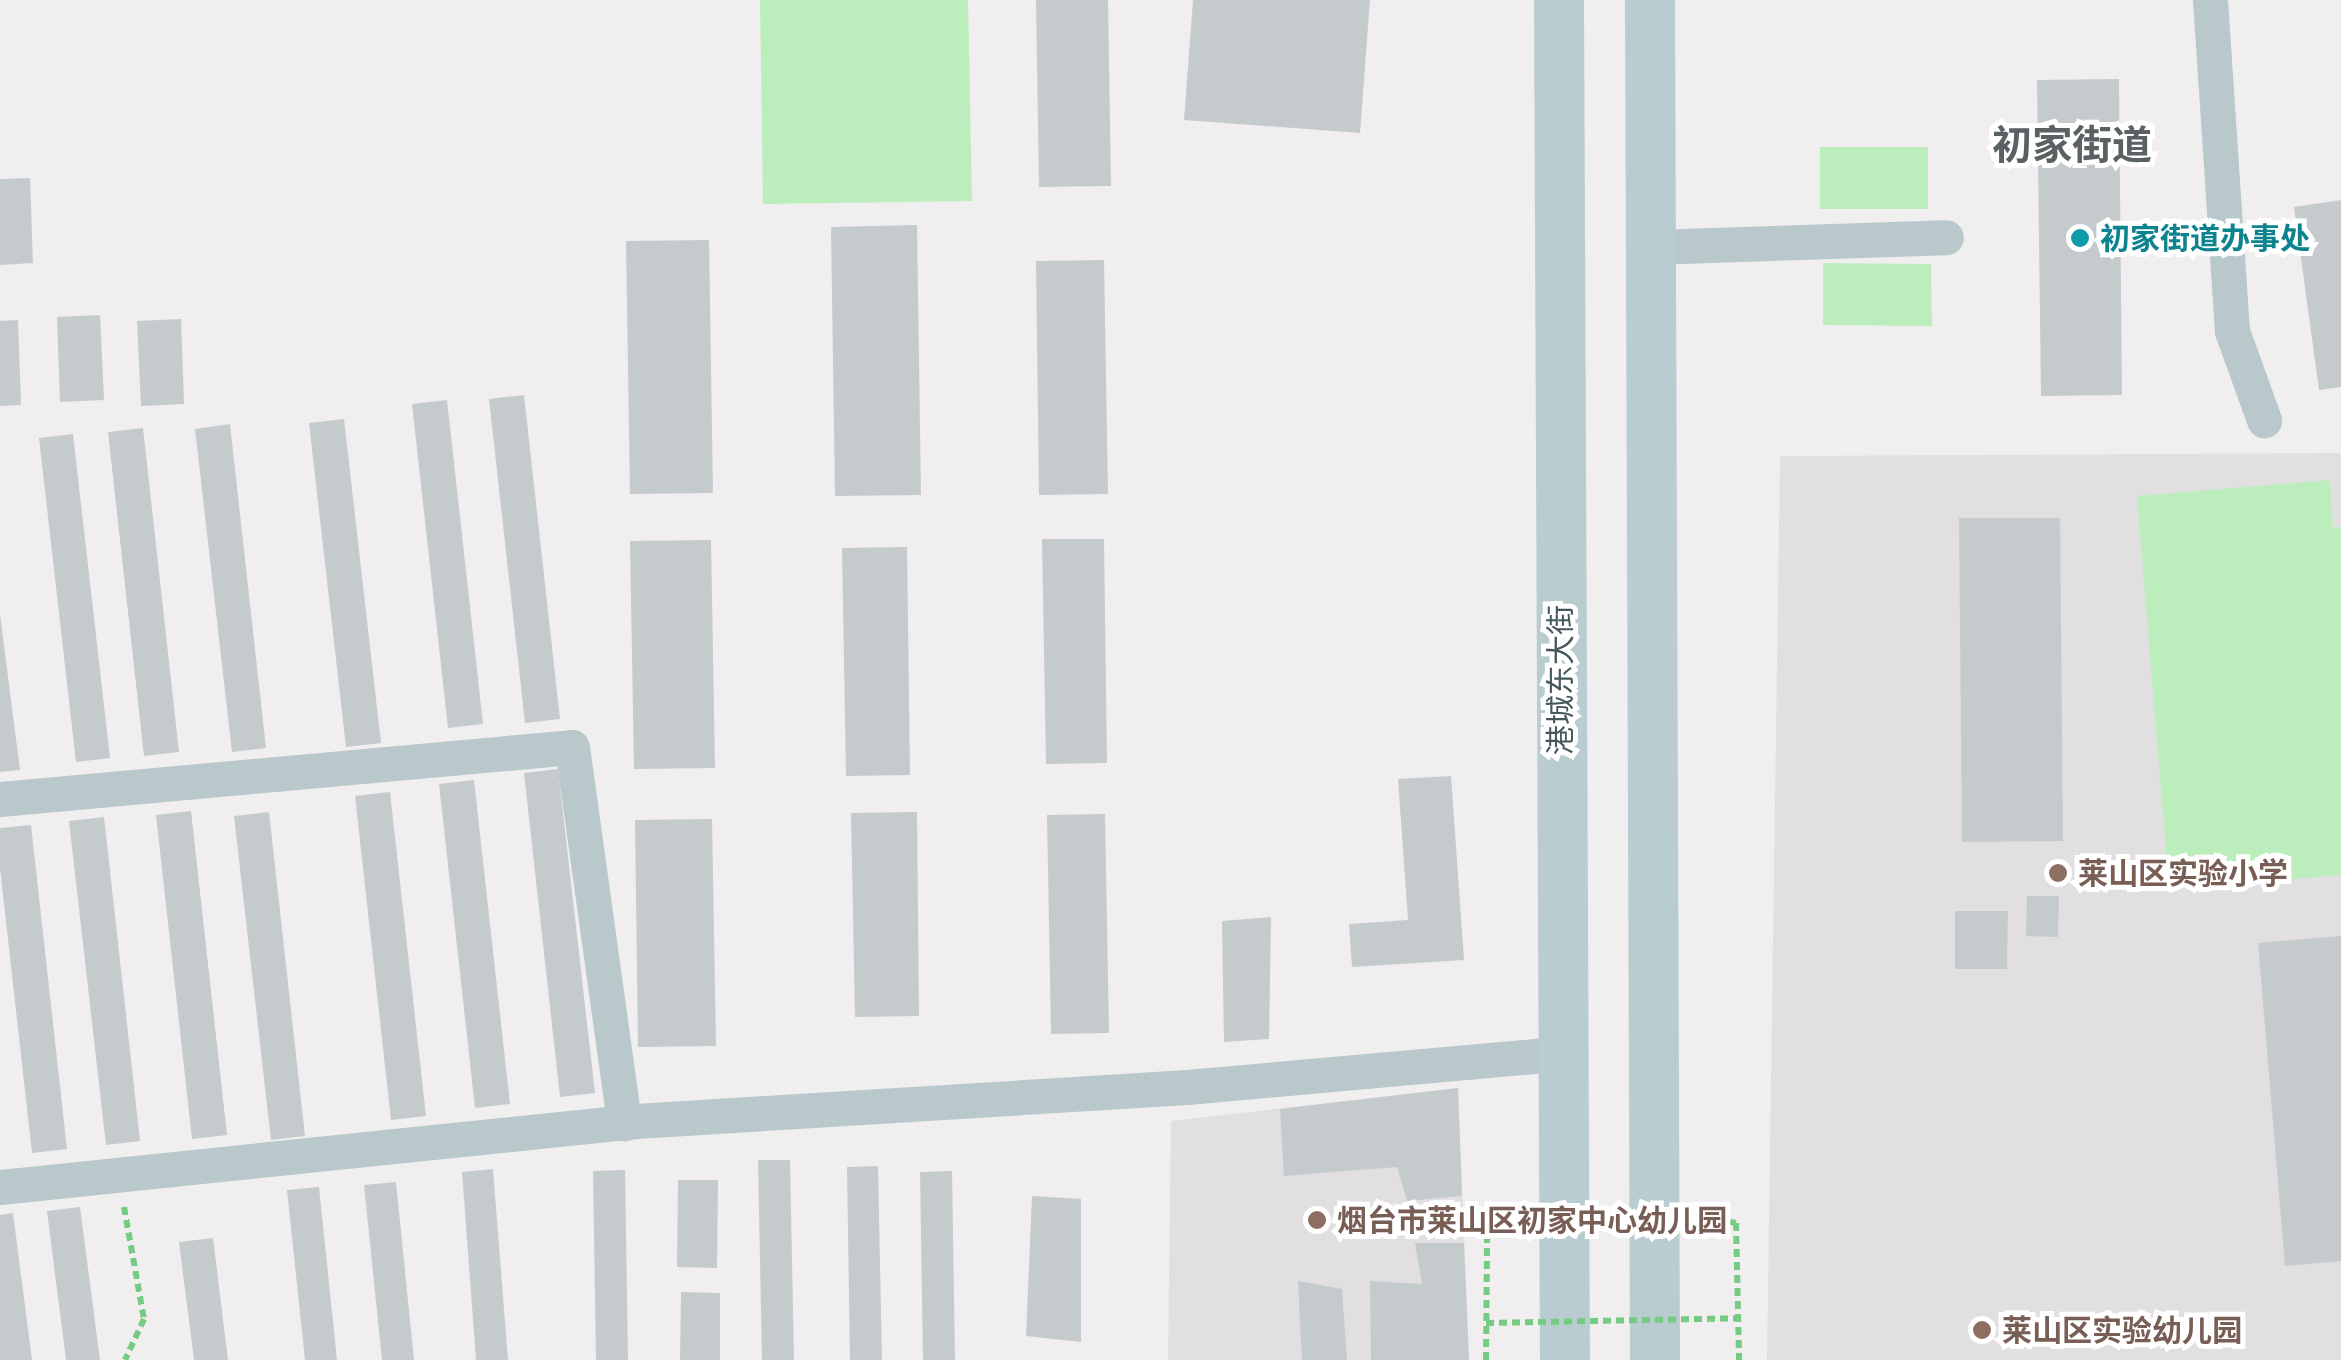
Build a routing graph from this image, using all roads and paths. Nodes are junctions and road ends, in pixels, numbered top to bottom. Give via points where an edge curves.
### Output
1 (1560, 0) edge
2 (1650, 0) edge
3 (2210, 0) edge
4 (1946, 237) dead end
5 (1652, 246) junction
6 (2264, 420) dead end
7 (0, 799) edge
8 (1560, 1054) junction
9 (624, 1123) junction
10 (118, 1175) junction
11 (0, 1187) edge
12 (1730, 1222) dead end
13 (1493, 1234) dead end
14 (1738, 1318) junction
15 (1486, 1323) junction
16 (125, 1360) edge
17 (1486, 1360) edge
18 (1565, 1360) edge
19 (1655, 1360) edge
20 (1738, 1360) edge

1 - 8 main road, 港城东大街
2 - 5 main road
3 - 6 street via 2232,331
4 - 5 street
5 - 19 main road
7 - 9 street via 572,746
8 - 9 street via 1187,1087
8 - 18 main road, 港城东大街
9 - 10 street
10 - 11 street
10 - 16 path via 144,1319
12 - 14 path via 1736,1223
13 - 15 path via 1487,1234
14 - 15 path, bridge
14 - 20 path
15 - 17 path

